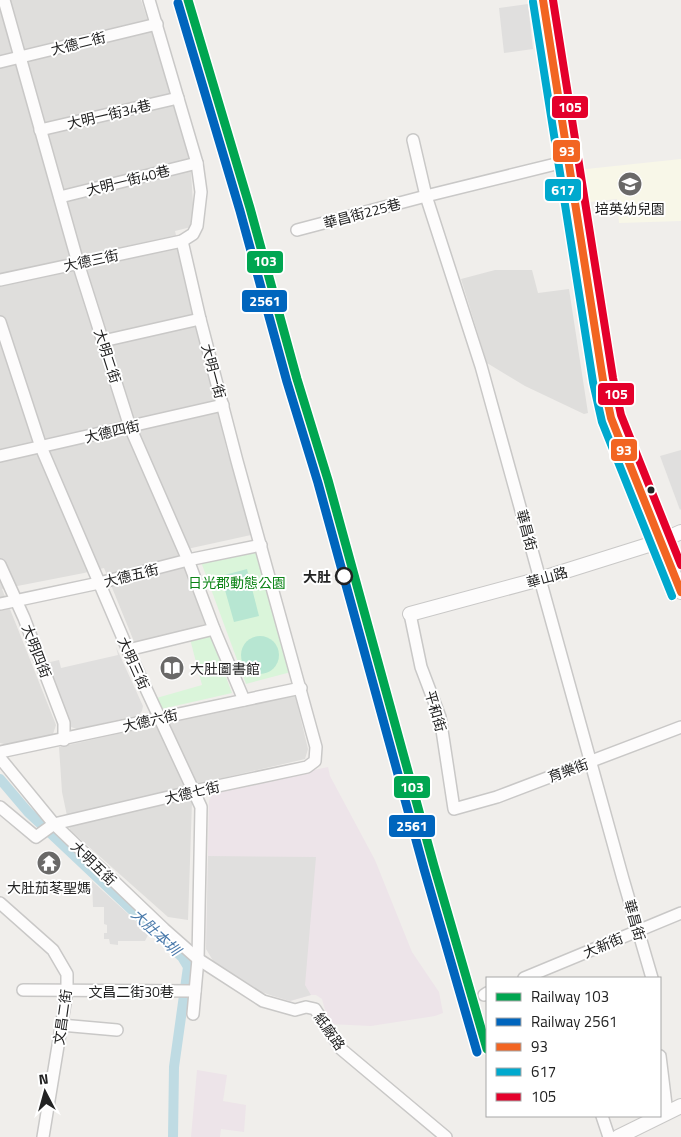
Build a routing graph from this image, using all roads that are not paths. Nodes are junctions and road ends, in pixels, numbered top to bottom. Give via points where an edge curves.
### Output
1 (4, 0) edge
2 (149, 0) edge
3 (543, 0) edge
4 (157, 24) junction
5 (19, 58) junction
6 (0, 62) edge
7 (178, 98) junction
8 (40, 130) junction
9 (413, 140) dead end
10 (568, 161) junction
11 (197, 163) junction
12 (60, 196) junction
13 (426, 196) junction
14 (297, 230) dead end
15 (182, 241) junction
16 (78, 263) junction
17 (0, 280) edge
18 (200, 319) junction
19 (0, 322) edge
20 (103, 341) junction
21 (223, 406) junction
22 (130, 427) junction
23 (41, 447) junction
24 (0, 456) edge
25 (681, 532) edge
26 (662, 542) junction
27 (261, 545) junction
28 (188, 560) junction
29 (0, 565) edge
30 (540, 579) junction
31 (99, 583) junction
32 (681, 592) edge
33 (15, 600) junction
34 (0, 604) edge
35 (410, 614) joint
36 (214, 629) junction
37 (128, 650) junction
38 (301, 688) junction
39 (244, 700) junction
40 (158, 718) junction
41 (681, 727) edge
42 (64, 740) junction
43 (316, 747) joint
44 (0, 752) edge
45 (0, 758) edge
46 (591, 762) junction
47 (194, 791) junction
48 (0, 808) edge
49 (454, 810) joint
50 (54, 824) junction
51 (0, 903) edge
52 (681, 913) edge
53 (638, 930) junction
54 (198, 959) junction
55 (526, 977) edge
56 (652, 977) edge
57 (23, 990) dead end
58 (67, 991) junction
59 (195, 991) junction
60 (193, 1014) dead end
61 (61, 1025) junction
62 (117, 1030) dead end
63 (661, 1066) edge
64 (681, 1106) edge
65 (666, 1113) junction
66 (661, 1116) edge
67 (602, 1117) edge
68 (658, 1117) edge
69 (43, 1137) edge
70 (446, 1137) edge
71 (609, 1137) edge
72 (618, 1137) edge

1 - 5 street, 大明二街
2 - 4 street
3 - 10 street
4 - 5 street, 大德二街
4 - 7 street
5 - 6 street, 大德二街
5 - 8 street, 大明二街
7 - 8 street, 大明一街34巷
7 - 11 street
8 - 12 street, 大明二街
9 - 13 street, 華昌街
10 - 13 street, 華昌街225巷
10 - 26 street via 611,418
11 - 12 street, 大明一街40巷
11 - 15 street via 201,192 197,226 194,234
12 - 16 street, 大明二街
13 - 14 street, 華昌街225巷
13 - 30 street, 華昌街 via 482,366
15 - 16 street, 大德三街
15 - 18 street, 大明一街
16 - 17 street, 大德三街
16 - 20 street, 大明二街
18 - 20 street
18 - 21 street, 大明一街
19 - 23 street, 大明三街
20 - 22 street, 大明二街
21 - 22 street, 大德四街
21 - 27 street, 大明一街
22 - 23 street, 大德四街
22 - 28 street, 大明二街
23 - 24 street, 大德四街
23 - 31 street, 大明三街
25 - 26 street, 華山路
26 - 30 street, 華山路
26 - 32 street
27 - 28 street, 大德五街
27 - 38 street, 大明一街
28 - 31 street, 大德五街
28 - 36 street, 大明二街
29 - 33 street, 大明四街
30 - 35 street, 華山路
30 - 46 street, 華昌街
31 - 33 street, 大德五街
31 - 37 street, 大明三街
33 - 34 street, 大德五街
33 - 42 street, 大明四街 via 64,723
35 - 49 street, 平和街 via 421,666 440,717
36 - 37 street
36 - 39 street, 大明二街
37 - 40 street, 大明三街
38 - 39 street, 大德六街
38 - 43 street, 大明一街
39 - 40 street, 大德六街
40 - 42 street, 大德六街
40 - 47 street, 大明三街
41 - 46 street, 育樂街
42 - 44 street, 大德六街
43 - 47 street, 大德七街 via 316,761 307,767
45 - 50 street, 大明五街
46 - 49 street, 育樂街
46 - 53 street, 華昌街
47 - 50 street, 大德七街
47 - 54 street, 大明三街 via 201,807
48 - 50 street via 36,837
50 - 54 street, 大明五街
51 - 58 street, 文昌二街 via 53,950 66,974
52 - 53 street, 大新街
53 - 55 street, 大新街
53 - 56 street, 華昌街
54 - 59 street, 大明三街
54 - 70 street, 紙廠路 via 263,1001 295,1010 315,1009 341,1049
57 - 58 street, 文昌二街30巷
58 - 59 street, 文昌二街30巷
58 - 61 street, 文昌二街
59 - 60 street, 大明三街
61 - 62 street
61 - 69 street, 文昌二街
63 - 65 street
64 - 65 street
65 - 66 street
67 - 71 street
68 - 72 street

